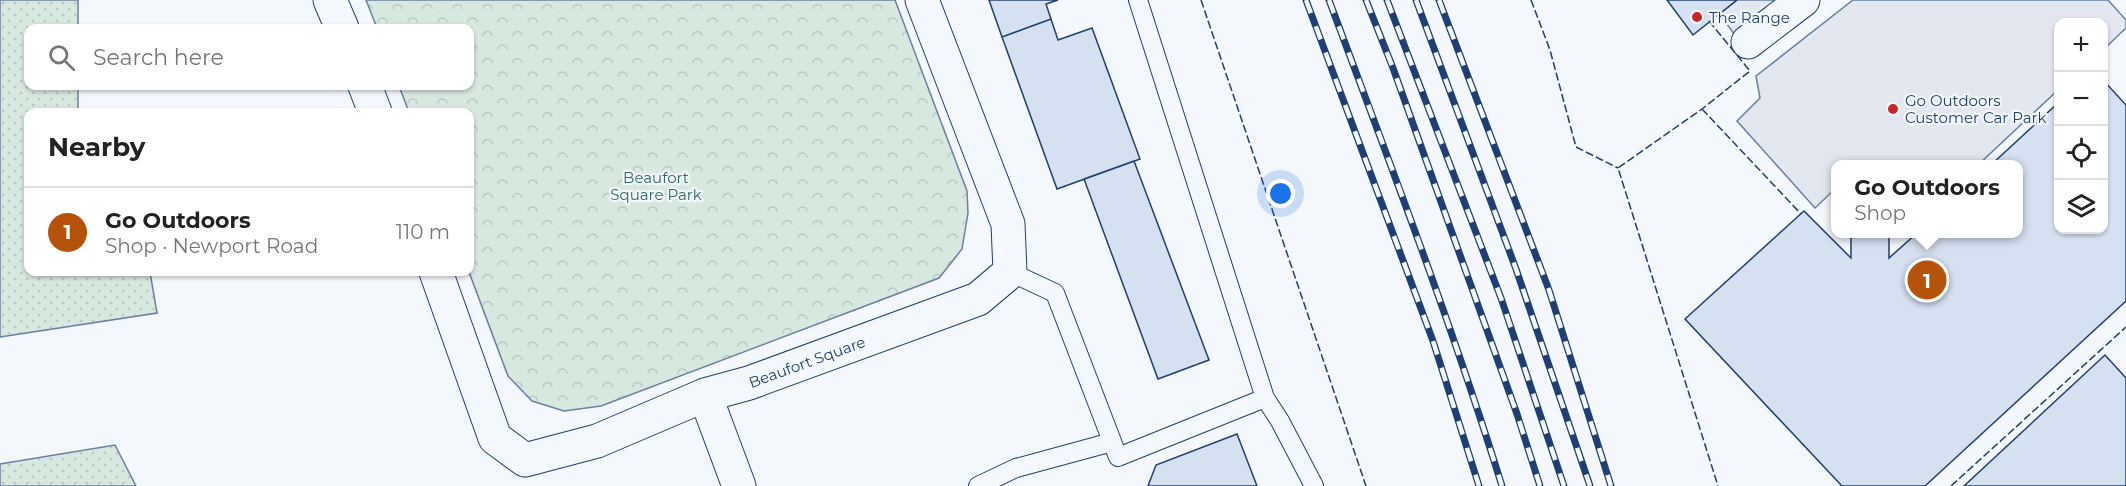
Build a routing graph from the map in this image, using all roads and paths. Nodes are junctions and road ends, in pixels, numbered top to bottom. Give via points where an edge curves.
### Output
1 (330, 0) edge
2 (922, 0) edge
3 (1138, 0) edge
4 (1803, 0) edge
5 (340, 24) edge
6 (1748, 42) dead end
7 (367, 90) edge
8 (373, 108) edge
9 (1010, 272) junction
10 (437, 276) edge
11 (705, 395) junction
12 (1264, 398) junction
13 (1112, 442) junction
14 (524, 473) edge
15 (739, 486) edge
16 (978, 486) edge
17 (1314, 486) edge

1 - 5 street
2 - 9 street via 1008,224
3 - 12 lane
4 - 6 street
7 - 8 street
9 - 11 street, Beaufort Square via 978,299 749,383
9 - 13 lane via 1055,292
10 - 14 street, Beaufort Square via 495,438
11 - 14 street, Beaufort Square
11 - 15 street
12 - 13 lane via 1118,458
12 - 17 lane
13 - 16 lane via 1016,468

